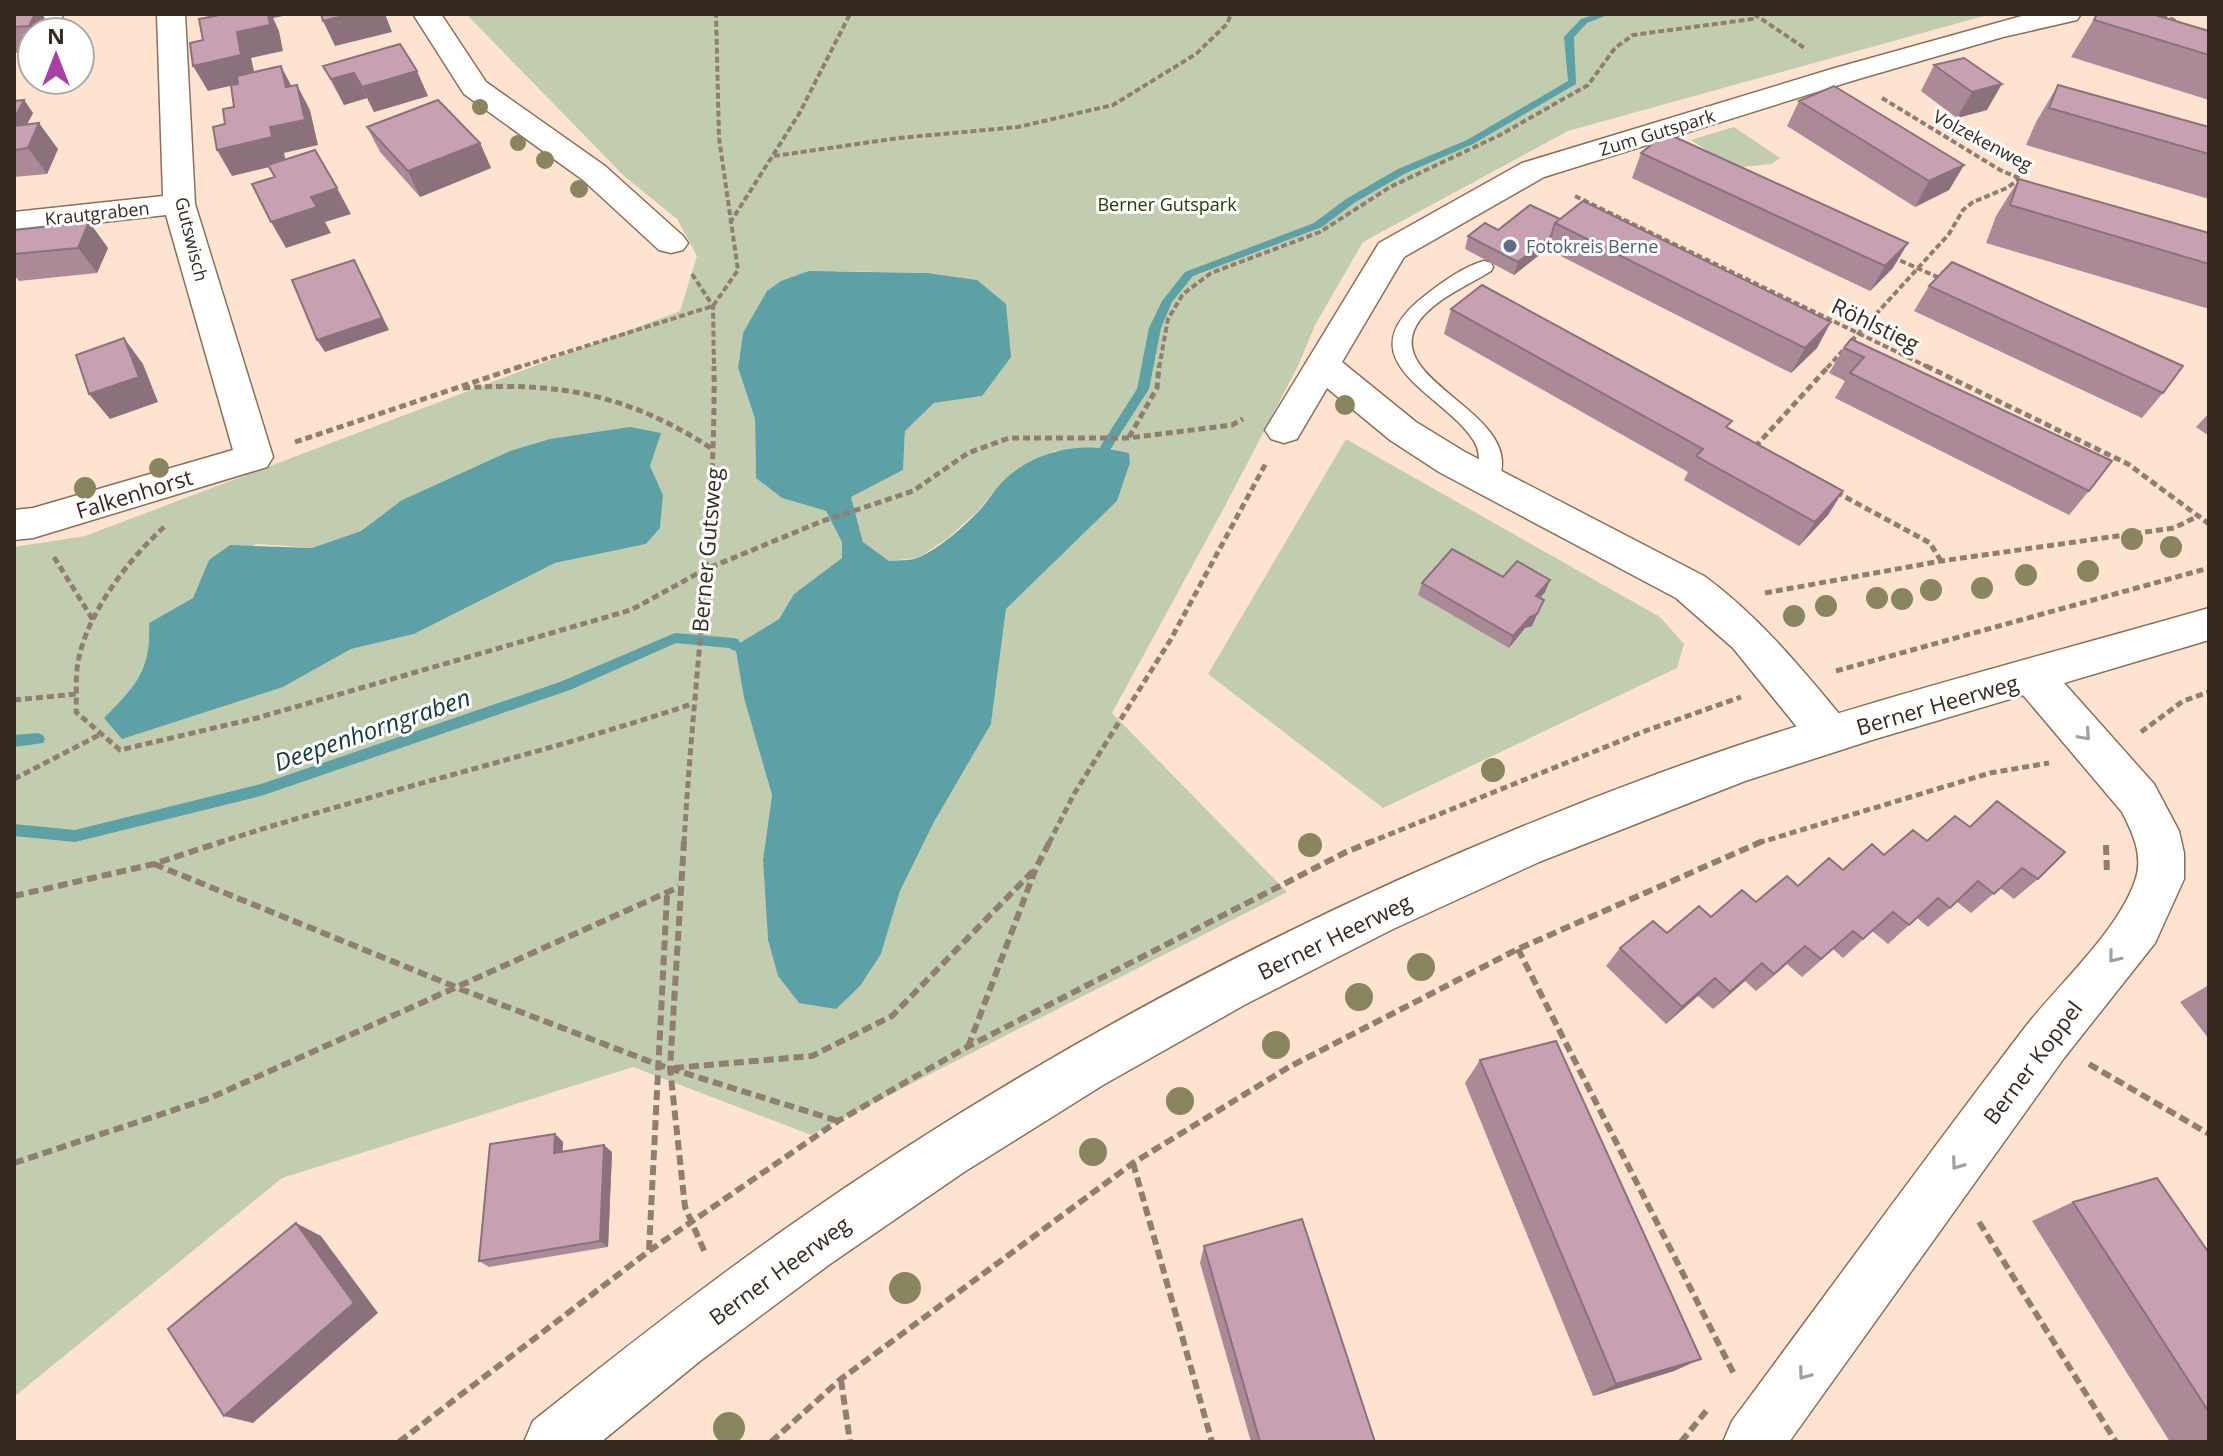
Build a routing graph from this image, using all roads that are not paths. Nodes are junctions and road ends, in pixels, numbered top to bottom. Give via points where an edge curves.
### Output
1 (50, 14) edge
2 (171, 14) edge
3 (427, 14) edge
4 (2067, 14) edge
5 (14, 17) edge
6 (179, 204) junction
7 (14, 222) edge
8 (671, 243) road end
9 (1484, 267) dead end
10 (1323, 366) junction
11 (1284, 430) road end
12 (254, 457) joint
13 (1488, 482) junction
14 (24, 524) edge
15 (2209, 624) edge
16 (2033, 677) junction
17 (1830, 735) junction
18 (1758, 1436) edge
19 (554, 1442) edge

1 - 5 street
2 - 6 street, Gutswisch
3 - 8 street via 475,88 594,173
4 - 10 street, Zum Gutspark via 1845,74 1533,170 1391,250
6 - 7 street, Krautgraben
6 - 12 street, Gutswisch
9 - 13 lane via 1419,312 1403,333 1402,351 1417,376 1487,444 1494,470
10 - 11 street, Zum Gutspark
10 - 13 street via 1403,431
12 - 14 street, Falkenhorst
13 - 17 street via 1713,603 1759,646
15 - 16 street, Berner Heerweg
16 - 17 street, Berner Heerweg
16 -> 18 street, Berner Koppel via 2138,798 2156,831 2160,879 2138,927 2046,1041
17 - 19 street, Berner Heerweg via 1674,787 1508,853 1304,948 1105,1057 918,1172 730,1304

